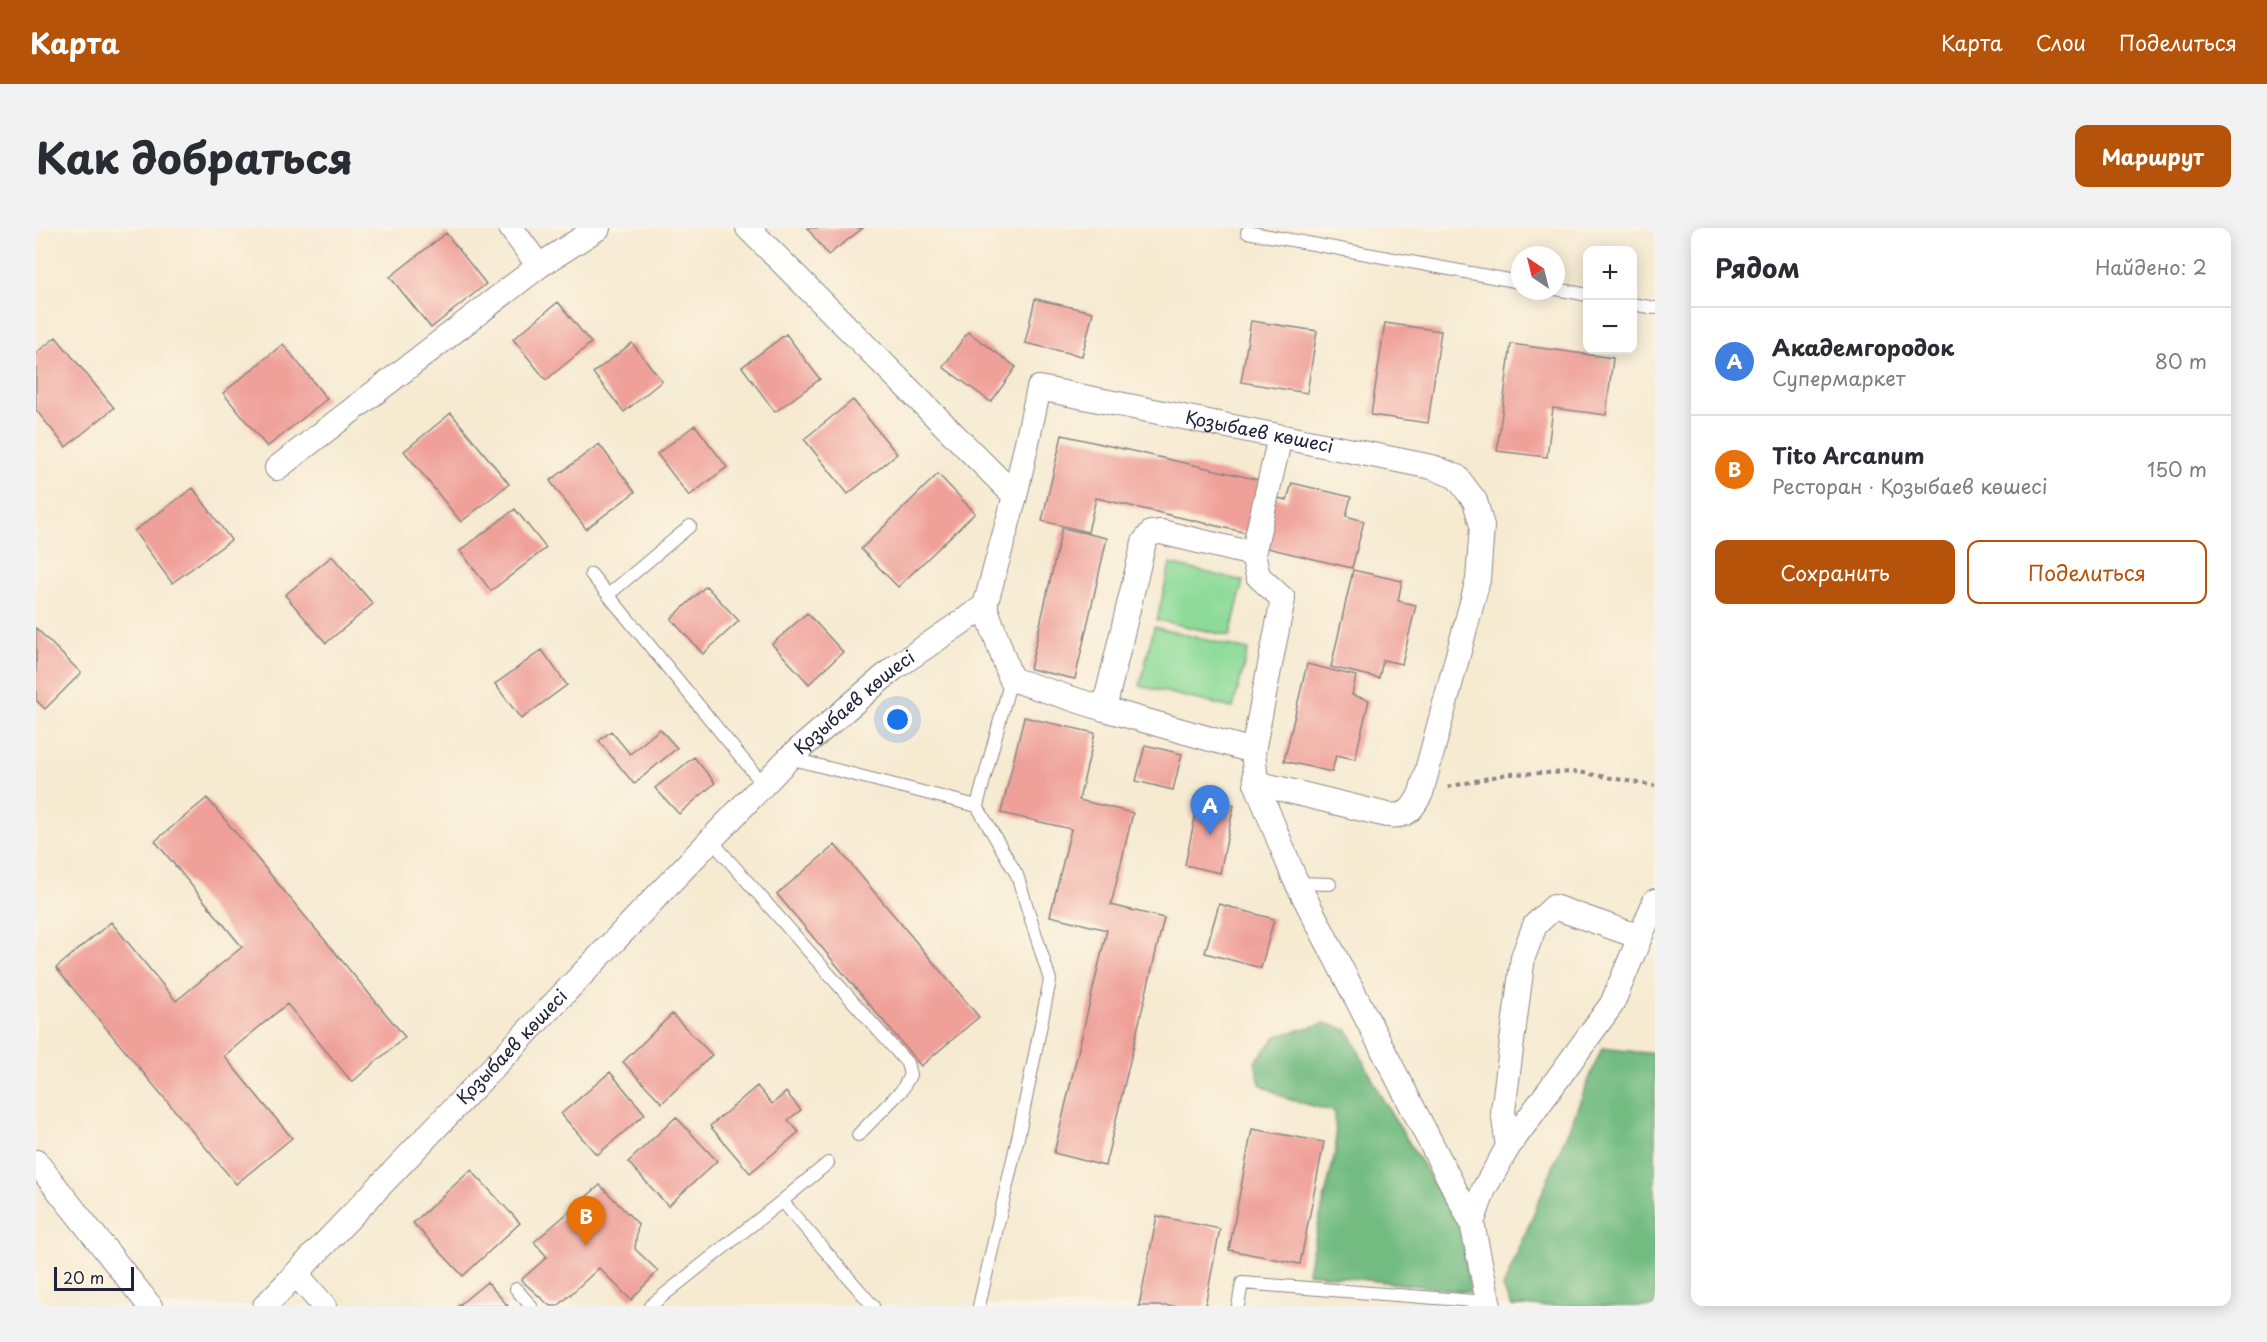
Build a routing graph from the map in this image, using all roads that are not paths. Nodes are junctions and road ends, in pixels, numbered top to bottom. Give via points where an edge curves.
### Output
1 (511, 228) edge
2 (598, 228) edge
3 (748, 228) edge
4 (1247, 232) dead end
5 (539, 266) junction
6 (1511, 280) edge
7 (1565, 291) edge
8 (1583, 294) edge
9 (1637, 305) edge
10 (1655, 308) edge
11 (1280, 437) junction
12 (277, 468) dead end
13 (1015, 495) junction
14 (690, 526) dead end
15 (1253, 554) junction
16 (591, 574) dead end
17 (608, 596) junction
18 (985, 606) junction
19 (1011, 678) junction
20 (1104, 709) junction
21 (1252, 751) junction
22 (789, 758) junction
23 (1256, 783) junction
24 (763, 784) junction
25 (977, 806) junction
26 (710, 839) junction
27 (1296, 883) junction
28 (1330, 884) dead end
29 (1655, 901) edge
30 (1640, 937) junction
31 (858, 1135) dead end
32 (1508, 1147) junction
33 (36, 1162) edge
34 (828, 1163) dead end
35 (782, 1201) junction
36 (1472, 1223) junction
37 (297, 1275) junction
38 (516, 1289) dead end
39 (1488, 1304) edge
40 (150, 1306) edge
41 (265, 1306) edge
42 (324, 1306) edge
43 (531, 1306) edge
44 (650, 1306) edge
45 (873, 1306) edge
46 (979, 1306) edge
47 (1238, 1306) edge

1 - 5 street
2 - 5 street
3 - 13 street
4 - 6 lane
5 - 12 street
7 - 8 lane
9 - 10 lane
11 - 13 street, Қозыбаев көшесі via 1039,388
11 - 15 street
11 - 23 street, Қозыбаев көшесі via 1446,471 1457,477 1475,501 1482,526 1478,579 1421,793 1413,808 1399,816
13 - 18 street, Қозыбаев көшесі
14 - 17 lane
15 - 20 street via 1161,532 1151,534 1144,542
15 - 21 street via 1258,576 1283,599
16 - 17 lane
17 - 24 lane
18 - 19 street
18 - 22 street, Қозыбаев көшесі via 893,669
19 - 20 street
19 - 25 lane
20 - 21 street
21 - 23 street
22 - 24 street, Қозыбаев көшесі
22 - 25 lane
23 - 27 street
24 - 26 street, Қозыбаев көшесі
25 - 46 lane via 1017,875 1050,980
26 - 31 lane via 907,1062 910,1075 902,1090
26 - 37 street, Қозыбаев көшесі
27 - 28 lane
27 - 36 street
29 - 30 street
30 - 32 street via 1612,1004
30 - 32 street via 1554,907 1535,925 1523,957 1503,1111
32 - 36 street via 1484,1189
33 - 40 street
34 - 35 lane
35 - 44 lane
35 - 45 lane
36 - 39 street
37 - 41 street, Қозыбаев көшесі
37 - 42 street
38 - 43 lane
39 - 47 lane via 1242,1283

